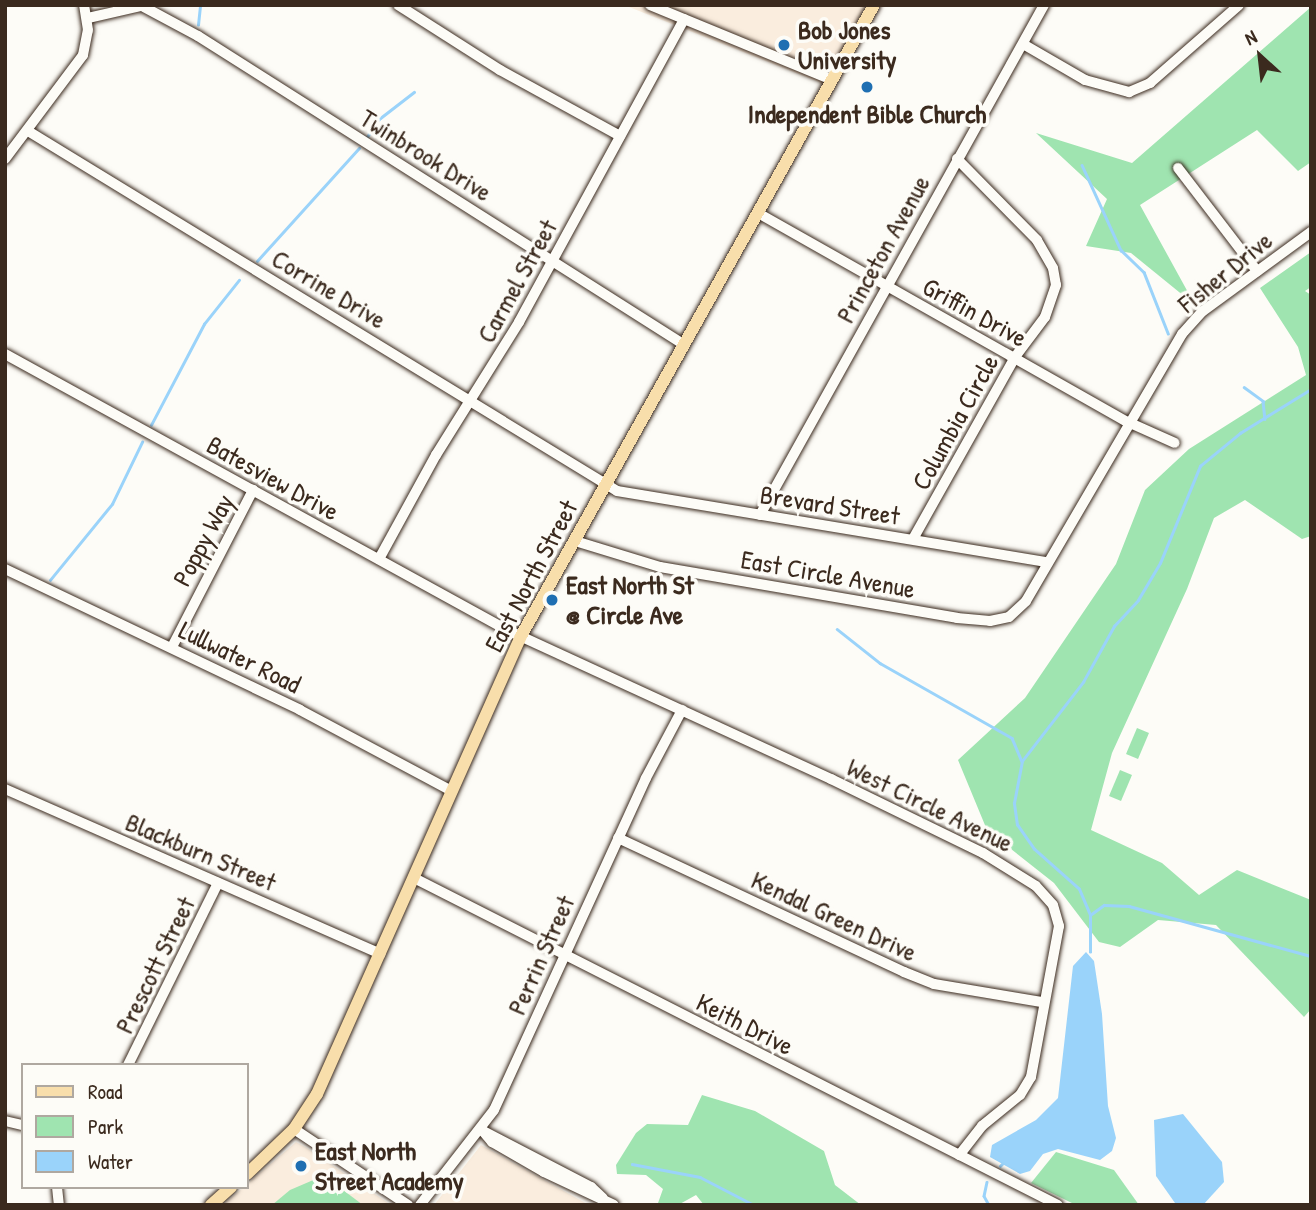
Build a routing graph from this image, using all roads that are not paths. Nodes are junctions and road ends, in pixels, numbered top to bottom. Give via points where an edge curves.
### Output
1 (84, 5) edge
2 (398, 5) edge
3 (650, 5) edge
4 (874, 5) edge
5 (1044, 5) edge
6 (1239, 5) edge
7 (144, 6) edge
8 (88, 18) junction
9 (684, 19) junction
10 (1023, 44) junction
11 (831, 80) junction
12 (28, 131) junction
13 (620, 136) junction
14 (5, 159) edge
15 (957, 159) junction
16 (1178, 168) dead end
17 (758, 214) junction
18 (1311, 232) edge
19 (554, 259) junction
20 (1257, 271) junction
21 (886, 286) junction
22 (683, 344) junction
23 (5, 354) edge
24 (1015, 357) junction
25 (473, 401) junction
26 (1128, 422) junction
27 (1175, 443) dead end
28 (608, 482) junction
29 (253, 491) junction
30 (760, 514) junction
31 (913, 539) junction
32 (575, 541) junction
33 (379, 559) junction
34 (1048, 562) junction
35 (5, 569) edge
36 (521, 636) junction
37 (172, 647) junction
38 (682, 710) junction
39 (5, 789) edge
40 (452, 791) junction
41 (618, 838) junction
42 (414, 878) junction
43 (218, 883) junction
44 (380, 954) junction
45 (565, 955) junction
46 (1042, 1002) junction
47 (129, 1063) edge
48 (294, 1129) junction
49 (482, 1130) junction
50 (958, 1155) junction
51 (248, 1173) edge
52 (229, 1189) edge
53 (603, 1199) junction
54 (211, 1205) edge
55 (408, 1205) edge
56 (420, 1205) edge
57 (614, 1205) edge
58 (1058, 1205) edge

1 - 8 street
2 - 13 street
3 - 9 street
4 - 11 main road, East North Street
5 - 10 street, Princeton Avenue
6 - 10 street via 1150,83 1129,92 1085,80
7 - 8 street
7 - 19 street, Twinbrook Drive
8 - 12 street via 87,43 78,65
9 - 11 street
9 - 13 street, Carmel Street
10 - 15 street, Princeton Avenue
11 - 17 main road, East North Street
12 - 14 street
12 - 25 street, Corrine Drive
13 - 19 street, Carmel Street
15 - 21 street, Princeton Avenue
15 - 24 street, Columbia Circle via 1020,221 1053,268 1052,302
16 - 20 street
17 - 21 street, Griffin Drive
17 - 22 main road, East North Street
18 - 20 street, Fisher Drive
19 - 22 street, Twinbrook Drive
19 - 25 street, Carmel Street
20 - 26 street, Fisher Drive via 1193,321
21 - 24 street, Griffin Drive
21 - 30 street, Princeton Avenue
22 - 28 main road, East North Street
23 - 29 street, Batesview Drive
24 - 26 street, Griffin Drive
24 - 31 street, Columbia Circle
25 - 28 street, Corrine Drive
25 - 33 street, Carmel Street via 436,455
26 - 27 street, Griffin Drive
26 - 34 street, Fisher Drive
28 - 30 street, Brevard Street via 621,492
28 - 32 main road, East North Street
29 - 33 street, Batesview Drive
29 - 37 street, Poppy Way
30 - 31 street, Brevard Street
31 - 34 street, Brevard Street
32 - 34 street, East Circle Avenue via 660,567 990,621 1009,617 1022,606
32 - 36 main road, East North Street
33 - 36 street, Batesview Drive
35 - 37 street, Lullwater Road
36 - 38 street, West Circle Avenue
36 - 40 main road, East North Street
37 - 40 street, Lullwater Road
38 - 41 street, Perrin Street
38 - 46 street, West Circle Avenue via 983,853 1036,886 1053,905 1059,926
39 - 43 street, Blackburn Street
40 - 42 main road, East North Street
41 - 45 street, Perrin Street
41 - 46 street, Kendal Green Drive via 934,984
42 - 44 main road, East North Street
42 - 45 street, Keith Drive
43 - 44 street, Blackburn Street
43 - 47 street, Prescott Street
44 - 48 main road, East North Street via 317,1094
45 - 49 street, Perrin Street
45 - 50 street, Keith Drive
46 - 50 street, West Circle Avenue via 1027,1086 982,1126
48 - 51 main road, East North Street
48 - 55 street
49 - 53 street via 496,1133 591,1187
49 - 53 street via 492,1142
49 - 56 street, Perrin Street
50 - 58 street, Keith Drive
52 - 54 main road
53 - 57 street

